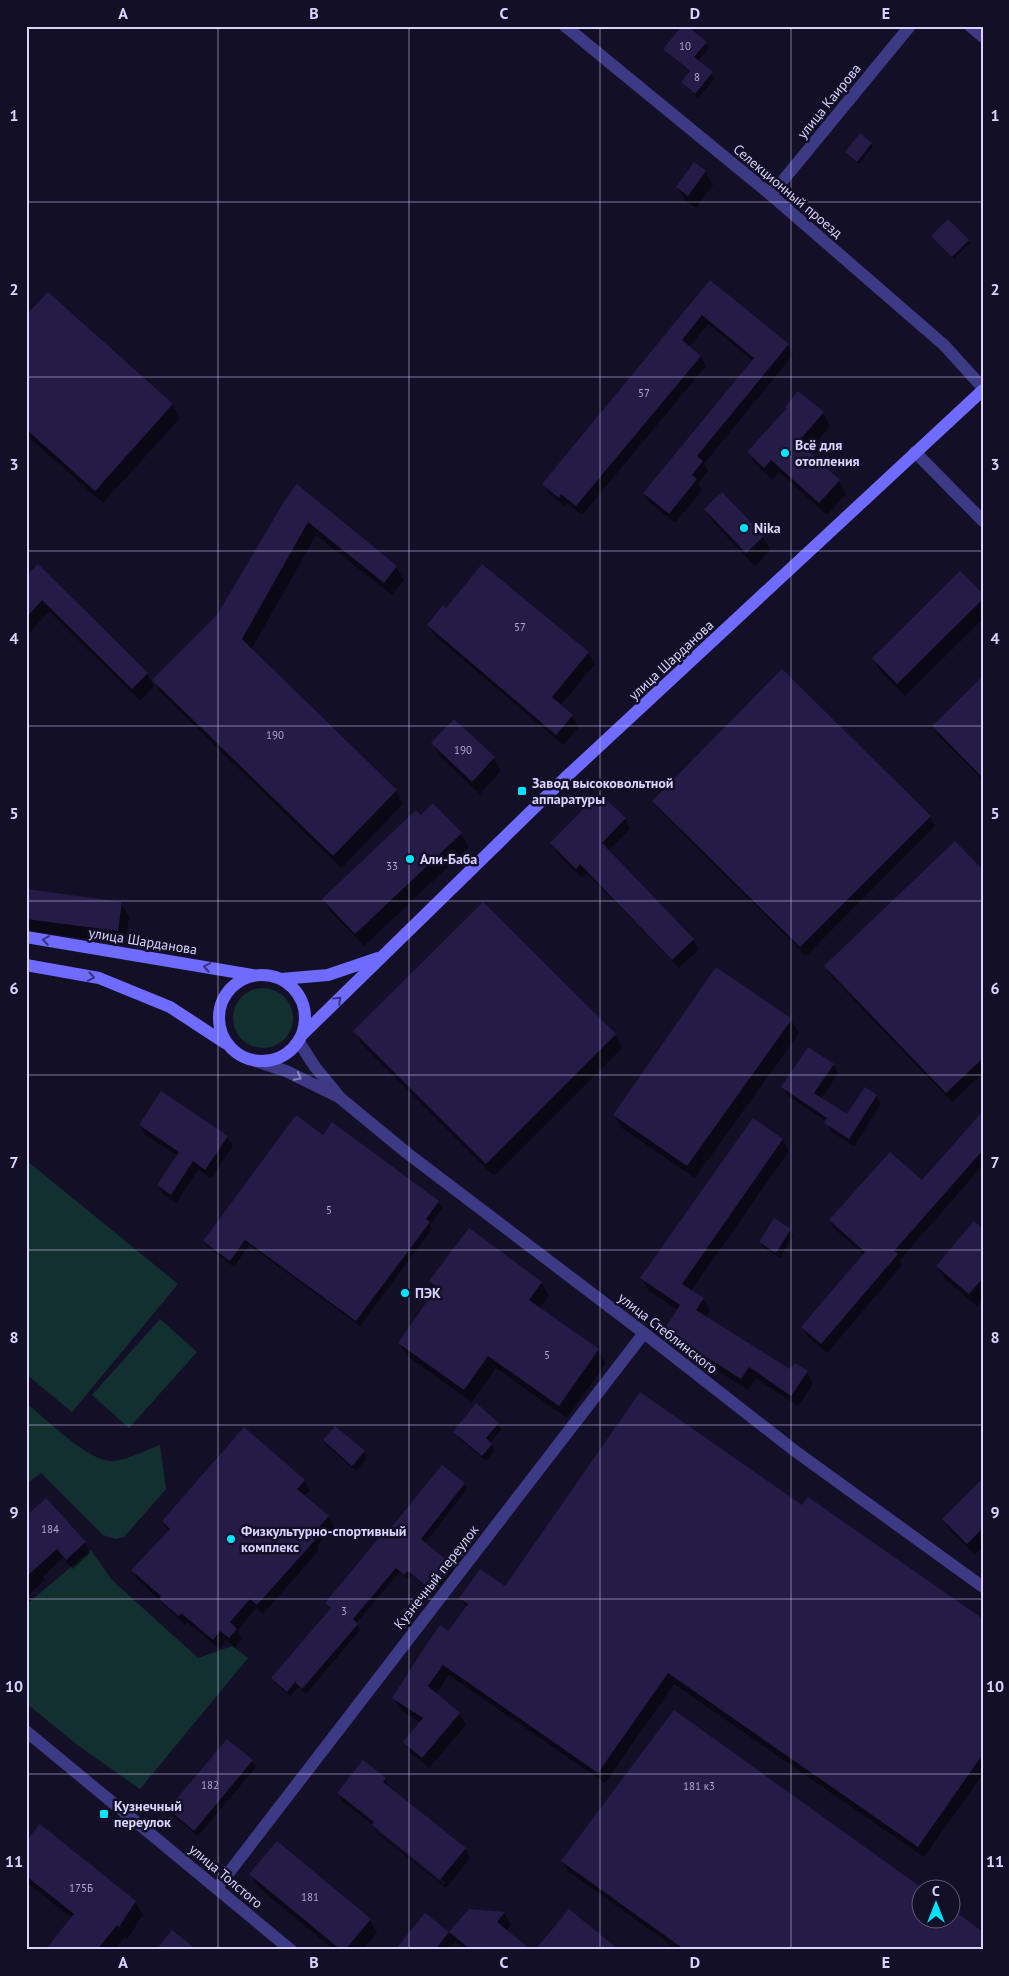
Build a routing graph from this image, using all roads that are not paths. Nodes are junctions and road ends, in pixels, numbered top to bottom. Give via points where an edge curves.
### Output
1 (566, 26) edge
2 (910, 26) edge
3 (970, 26) edge
4 (983, 37) edge
5 (771, 195) junction
6 (983, 389) edge
7 (915, 452) junction
8 (983, 521) edge
9 (26, 937) edge
10 (383, 956) junction
11 (26, 965) edge
12 (254, 976) junction
13 (281, 979) junction
14 (301, 1038) junction
15 (227, 1045) junction
16 (255, 1061) junction
17 (340, 1097) junction
18 (644, 1333) junction
19 (983, 1587) edge
20 (26, 1731) edge
21 (216, 1888) junction
22 (291, 1950) edge

1 - 5 street, Селекционный проезд
2 - 5 street, улица Каирова
3 - 4 street
5 - 6 street, Селекционный проезд via 944,346
6 - 7 main road, улица Шарданова
7 - 8 street
7 - 10 main road, улица Шарданова via 565,778
12 -> 9 main road, улица Шарданова
10 - 13 main road via 328,975
14 -> 10 main road, улица Шарданова
11 -> 15 main road via 99,978 170,1007
12 - 13 main road
12 - 15 main road via 234,984 222,1002 219,1024
13 - 14 main road via 300,996 306,1021
14 - 16 main road via 290,1052 280,1058 268,1062
14 - 17 street via 315,1067
15 - 16 main road via 239,1056
16 -> 17 street via 286,1071
17 - 18 street, улица Стеблинского via 408,1153
18 - 19 street, улица Стеблинского via 795,1451
18 - 21 street, Кузнечный переулок
20 - 21 street, улица Толстого
21 - 22 street, улица Толстого

